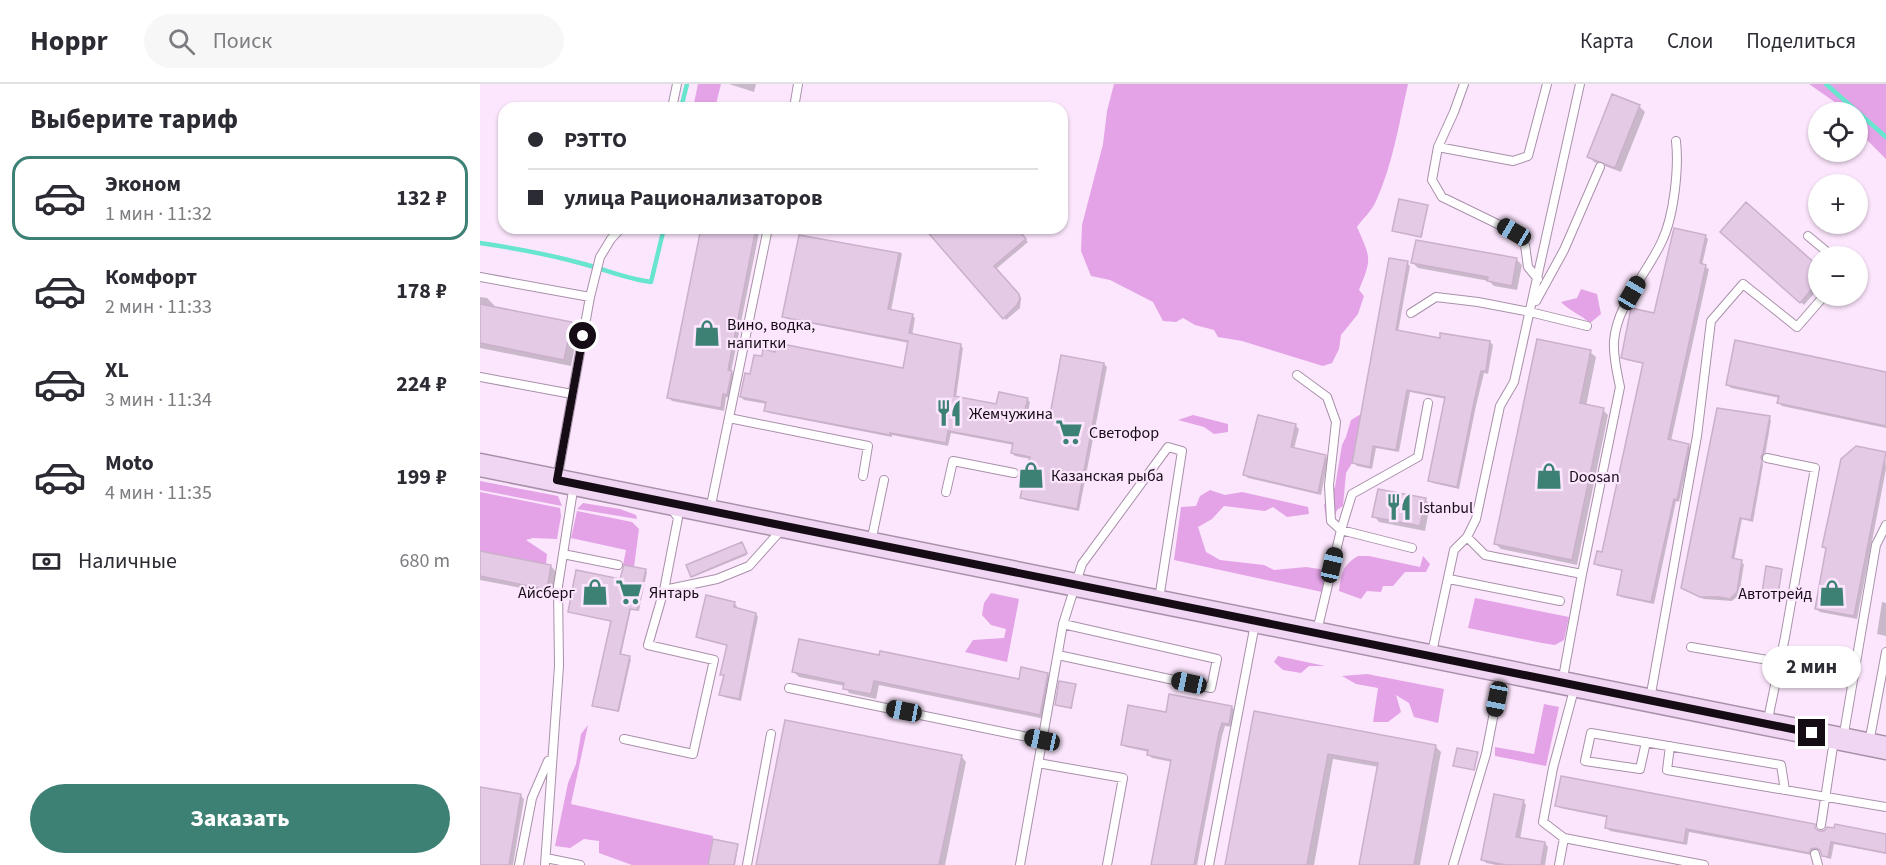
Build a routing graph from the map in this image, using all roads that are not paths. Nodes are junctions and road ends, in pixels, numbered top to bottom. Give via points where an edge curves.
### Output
1 (677, 84) edge
2 (798, 84) edge
3 (1464, 84) edge
4 (1547, 84) edge
5 (1580, 84) edge
6 (673, 102) edge
7 (795, 102) edge
8 (1676, 141) dead end
9 (1437, 147) junction
10 (1599, 167) dead end
11 (616, 234) edge
12 (767, 234) edge
13 (1808, 236) dead end
14 (1820, 246) edge
15 (480, 277) edge
16 (1538, 279) junction
17 (590, 297) junction
18 (1815, 306) edge
19 (1530, 312) junction
20 (1411, 313) dead end
21 (1587, 326) dead end
22 (1297, 375) dead end
23 (480, 377) edge
24 (572, 394) junction
25 (1428, 403) dead end
26 (729, 418) junction
27 (1767, 458) dead end
28 (480, 465) edge
29 (1014, 473) dead end
30 (863, 476) dead end
31 (884, 480) dead end
32 (565, 482) junction
33 (946, 492) dead end
34 (668, 502) junction
35 (710, 511) junction
36 (1886, 525) edge
37 (784, 526) junction
38 (1341, 530) junction
39 (1467, 537) junction
40 (871, 543) junction
41 (1412, 548) dead end
42 (563, 554) junction
43 (618, 565) dead end
44 (1582, 574) junction
45 (1449, 579) junction
46 (1074, 585) junction
47 (664, 590) junction
48 (1560, 602) dead end
49 (1158, 603) junction
50 (1255, 622) junction
51 (1063, 624) junction
52 (1317, 634) junction
53 (1691, 647) dead end
54 (1886, 652) edge
55 (1058, 655) junction
56 (1430, 657) junction
57 (1780, 662) junction
58 (1502, 671) junction
59 (1569, 685) junction
60 (789, 688) dead end
61 (1650, 700) junction
62 (1766, 724) junction
63 (771, 734) dead end
64 (624, 738) dead end
65 (1839, 738) junction
66 (1042, 740) junction
67 (1646, 742) junction
68 (1670, 746) junction
69 (1878, 746) edge
70 (551, 755) junction
71 (1038, 763) junction
72 (1785, 790) junction
73 (1825, 797) junction
74 (1886, 807) edge
75 (1821, 825) dead end
76 (1564, 838) junction
77 (1815, 854) dead end
78 (545, 862) edge
79 (519, 865) edge
80 (580, 865) edge
81 (747, 865) edge
82 (1020, 865) edge
83 (1107, 865) edge
84 (1209, 865) edge
85 (1453, 865) edge
86 (1559, 865) edge
87 (1704, 865) edge
88 (1818, 865) edge

1 - 6 lane
2 - 7 lane
3 - 9 lane
4 - 9 lane via 1528,156 1513,161
5 - 16 lane
8 - 44 lane via 1678,162 1668,226 1623,309 1614,340 1620,387
9 - 16 lane via 1432,180 1442,197 1514,232 1525,245 1528,267
10 - 19 lane via 1564,250
11 - 17 lane via 600,257
12 - 26 lane
13 - 14 lane
15 - 17 lane
16 - 19 lane
17 - 24 lane
18 - 61 lane via 1797,327 1743,284 1711,321 1697,436
19 - 20 lane via 1436,297
19 - 21 lane
19 - 39 lane via 1514,382 1500,406 1476,519
22 - 38 lane via 1327,397 1336,423 1329,485 1331,521
23 - 24 lane
24 - 32 lane
25 - 38 lane via 1418,457 1352,494
26 - 30 lane via 868,446
26 - 35 lane
27 - 57 lane via 1815,468
28 - 32 main road
29 - 33 lane via 953,461
31 - 40 lane
32 - 34 main road
32 - 42 lane
34 - 35 main road
34 - 47 lane via 678,518
35 - 37 main road
36 - 65 lane via 1876,545
37 - 40 main road
37 - 47 lane via 749,566 717,579
38 - 41 lane
38 - 52 lane
39 - 44 lane via 1485,555
39 - 45 lane via 1454,550
40 - 46 main road
42 - 43 lane
42 - 70 lane via 558,586 559,666
44 - 59 lane
45 - 48 lane
45 - 56 lane
46 - 49 main road
46 - 49 lane via 1098,539 1168,447 1182,451
46 - 51 lane
47 - 64 lane via 648,645 714,660 693,754
49 - 50 main road
50 - 52 main road
50 - 84 lane
51 - 55 lane
51 - 55 lane via 1217,658 1211,688
52 - 56 main road
53 - 57 lane
54 - 69 lane
55 - 66 lane
56 - 58 main road
57 - 62 lane
58 - 59 main road
58 - 85 lane via 1486,754
59 - 61 main road
59 - 76 lane via 1543,822
60 - 66 lane
61 - 62 main road
62 - 65 main road
63 - 81 lane
65 - 69 main road
65 - 73 lane
66 - 71 lane
67 - 67 lane via 1640,769 1586,761 1591,733
67 - 68 lane
68 - 72 lane via 1781,765
68 - 72 lane via 1667,770
70 - 78 lane
70 - 79 lane via 532,798
71 - 82 lane
71 - 83 lane via 1123,778
72 - 73 lane
73 - 74 lane
73 - 75 lane
76 - 86 lane
76 - 87 lane
77 - 88 lane
78 - 80 lane

